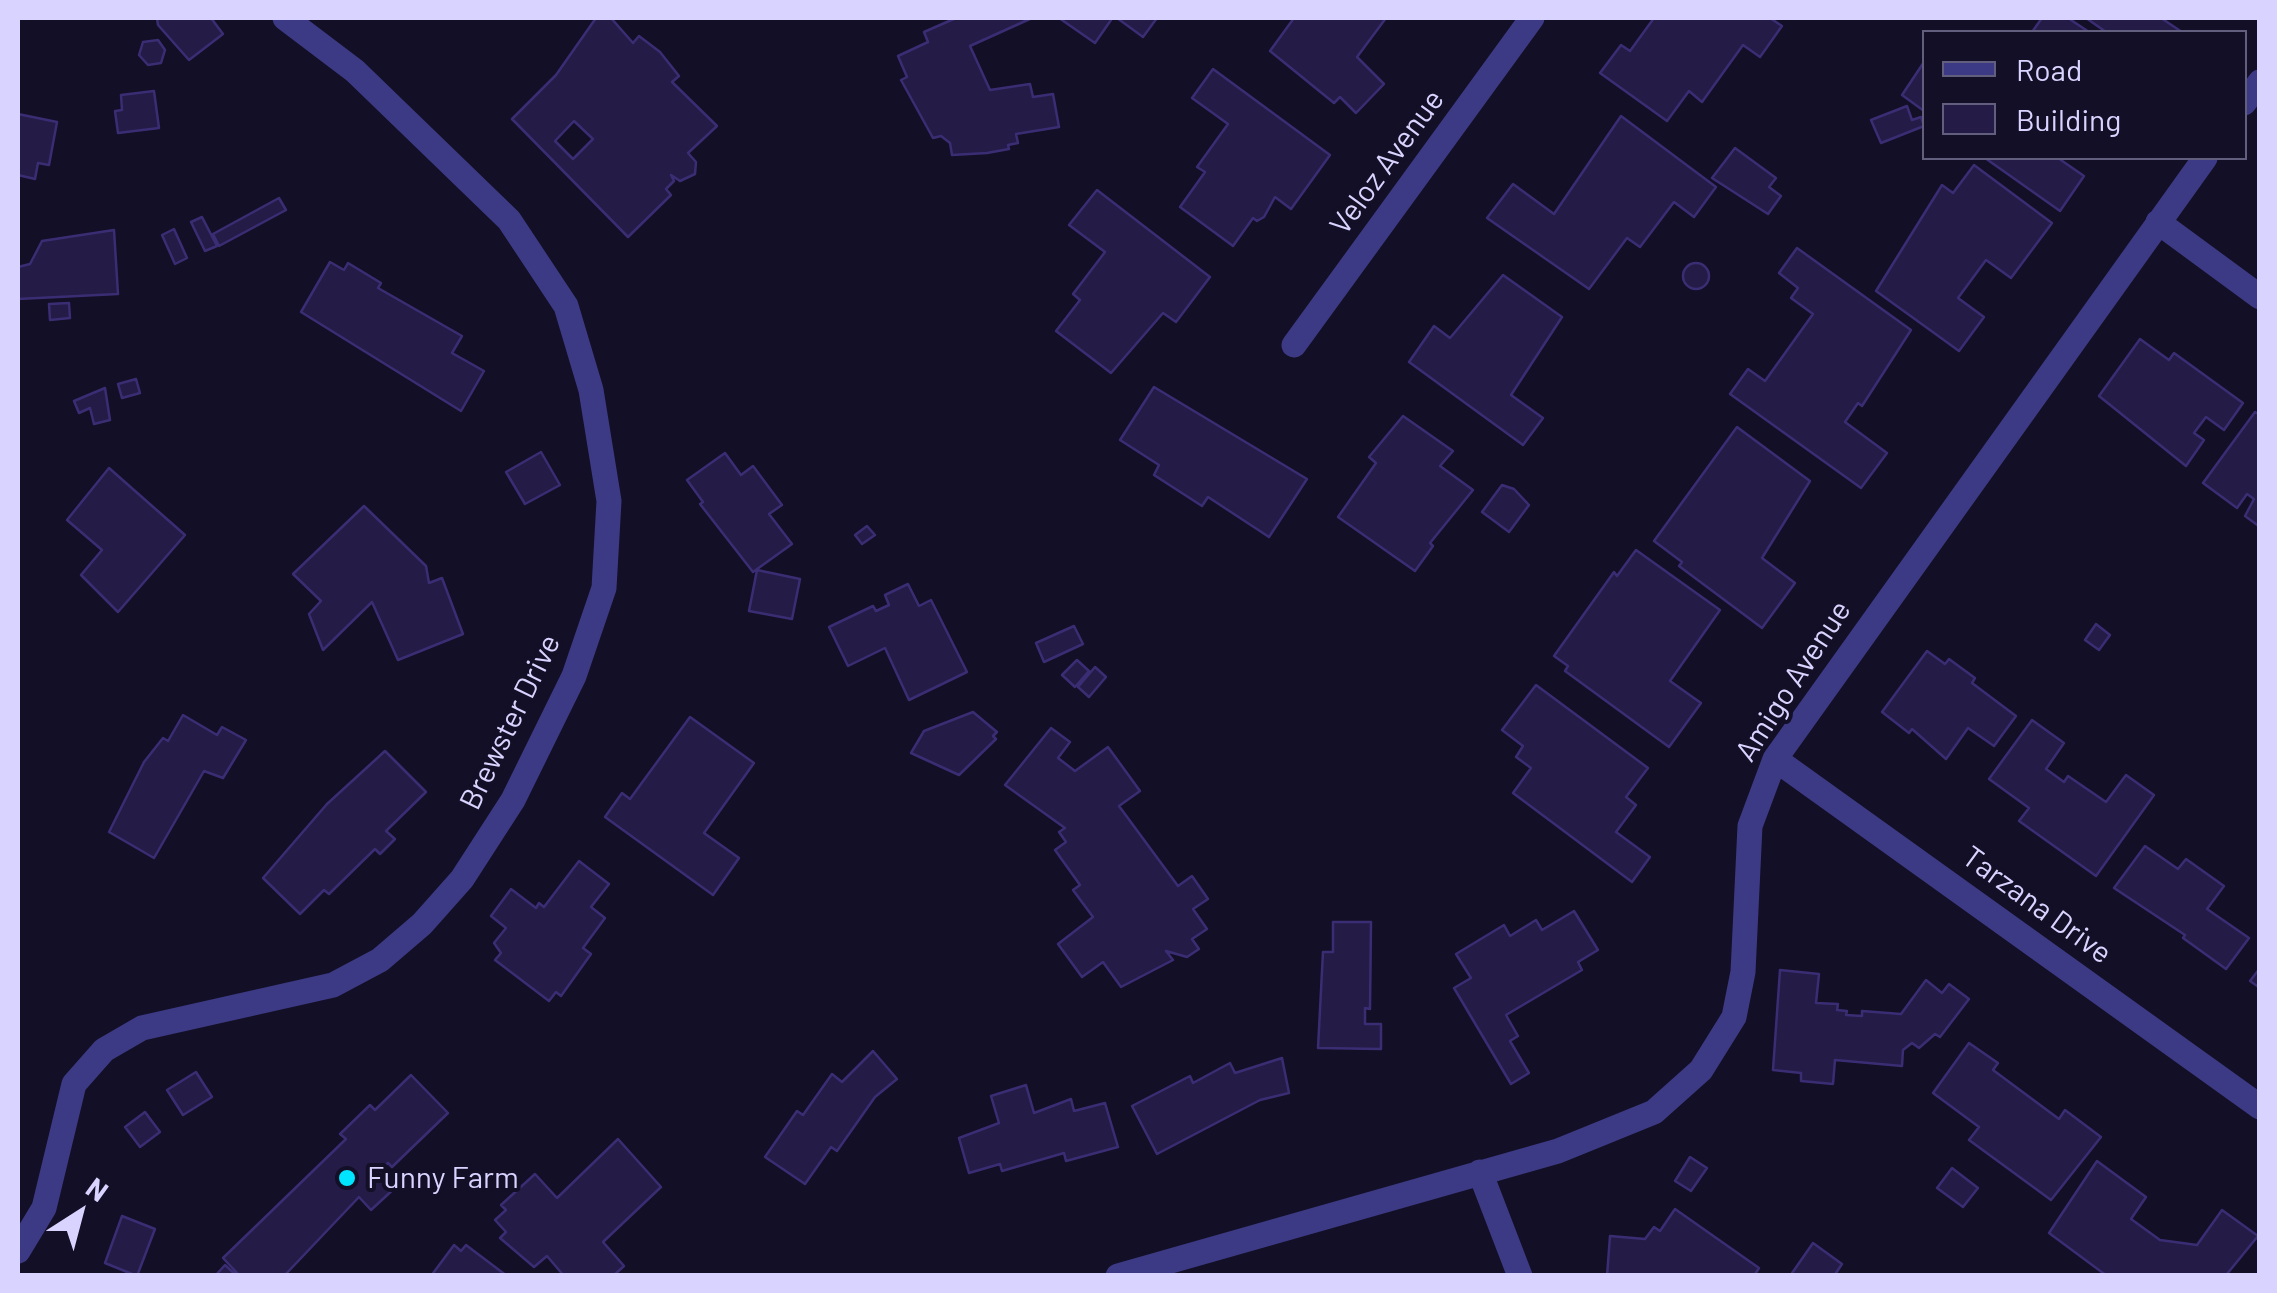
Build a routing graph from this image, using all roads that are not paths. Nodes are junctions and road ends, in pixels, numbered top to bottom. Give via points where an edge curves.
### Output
1 (286, 18) edge
2 (1532, 18) edge
3 (2204, 160) edge
4 (2158, 222) junction
5 (2260, 297) edge
6 (1294, 345) dead end
7 (1775, 759) junction
8 (2260, 1107) edge
9 (1480, 1172) junction
10 (18, 1251) edge
11 (1118, 1276) edge
12 (1520, 1276) edge

1 - 10 street, Brewster Drive via 354,71 509,220 566,306 591,390 608,501 604,588 574,676 513,800 462,879 380,960 333,984 142,1028 104,1050 74,1084 44,1208
2 - 6 street, Veloz Avenue
3 - 4 street, Amigo Avenue
4 - 5 street
4 - 7 street, Amigo Avenue
7 - 8 street, Tarzana Drive
7 - 9 street, Amigo Avenue via 1750,826 1743,972 1734,1017 1702,1070 1654,1112 1558,1151
9 - 11 street, Amigo Avenue
9 - 12 street

